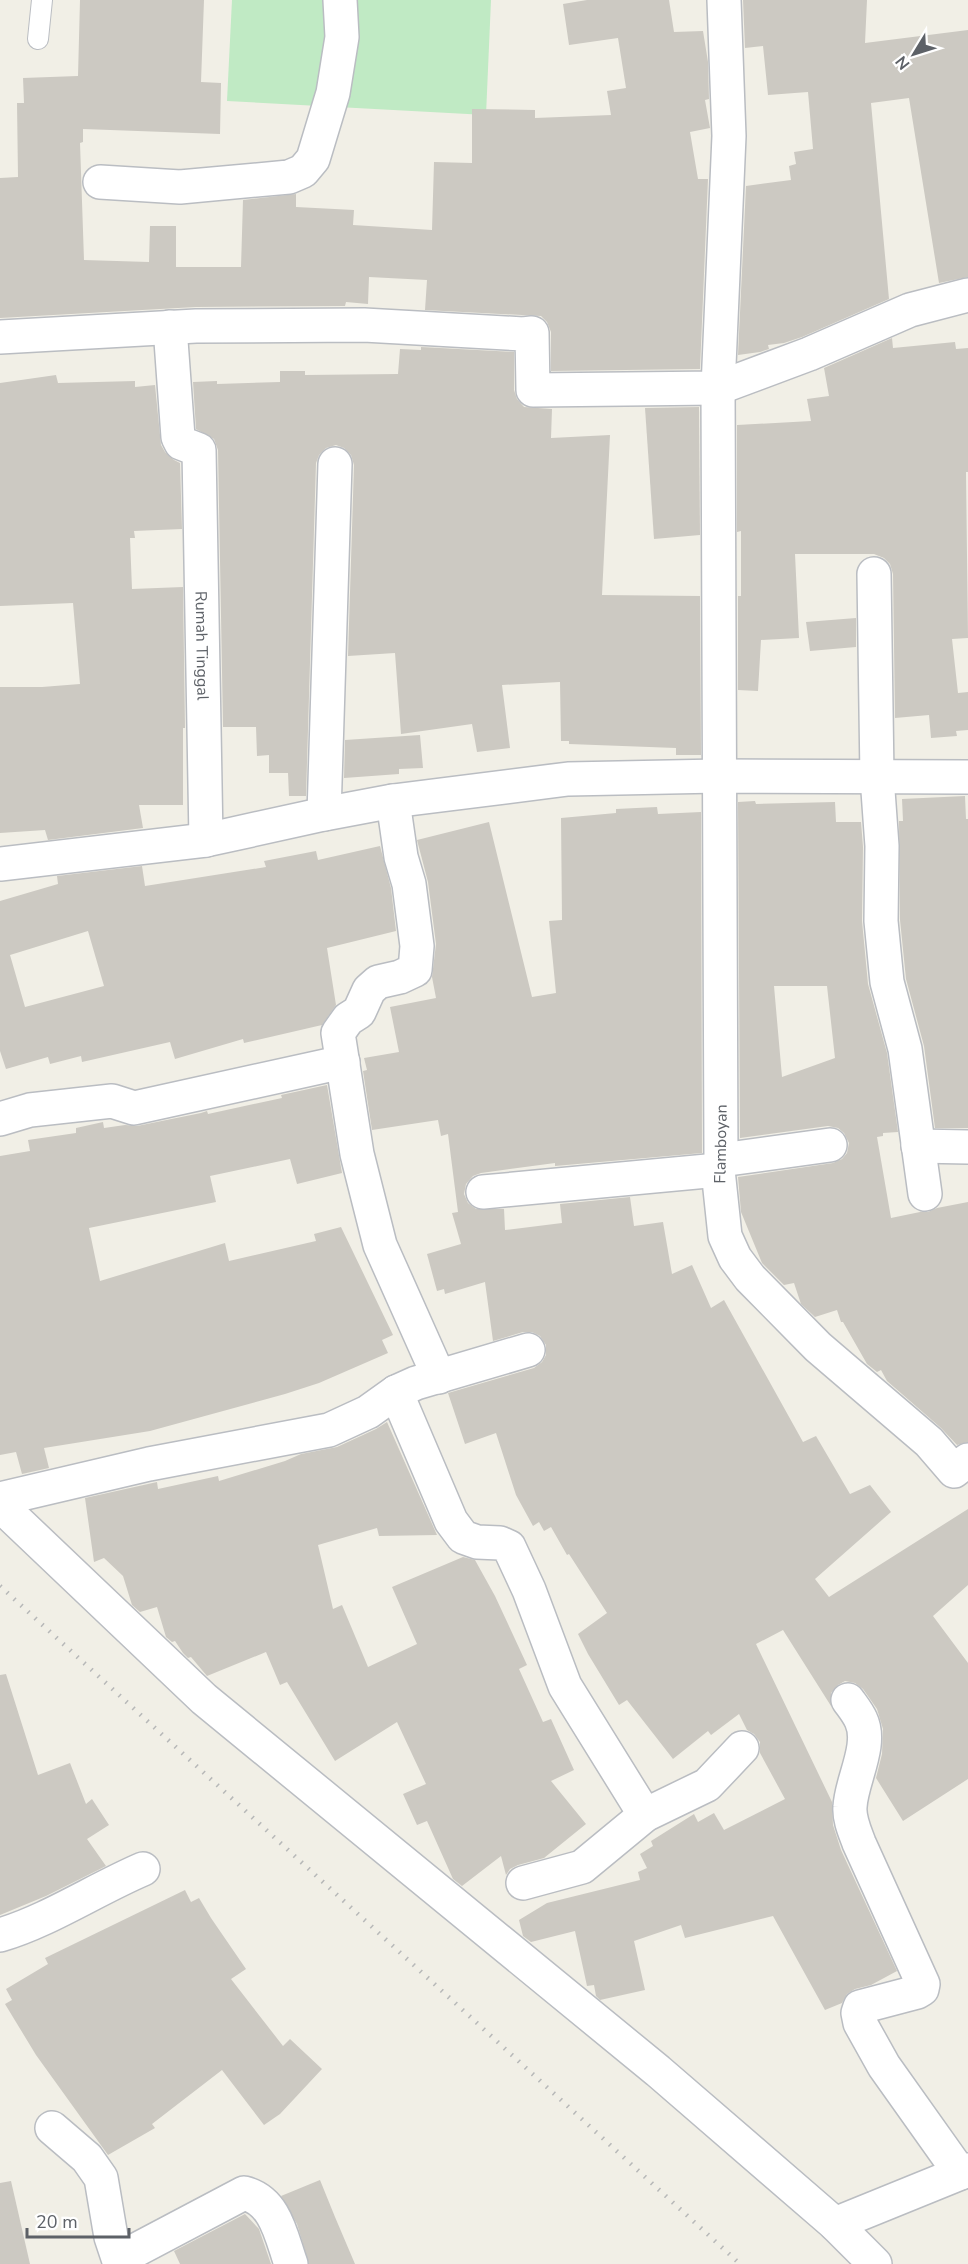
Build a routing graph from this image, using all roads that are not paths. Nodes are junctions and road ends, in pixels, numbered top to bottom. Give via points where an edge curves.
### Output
1 (42, 0) edge
2 (340, 0) edge
3 (724, 0) edge
4 (38, 39) dead end
5 (100, 182) dead end
6 (968, 296) edge
7 (170, 327) junction
8 (0, 337) edge
9 (718, 388) junction
10 (335, 465) dead end
11 (874, 574) dead end
12 (719, 776) junction
13 (877, 777) junction
14 (968, 777) edge
15 (393, 801) junction
16 (324, 814) junction
17 (206, 840) junction
18 (0, 864) edge
19 (343, 1062) junction
20 (0, 1119) edge
21 (830, 1145) dead end
22 (918, 1146) junction
23 (968, 1147) edge
24 (719, 1165) junction
25 (483, 1192) dead end
26 (925, 1194) dead end
27 (528, 1350) dead end
28 (439, 1377) junction
29 (396, 1392) junction
30 (963, 1474) edge
31 (0, 1499) edge
32 (0, 1506) edge
33 (848, 1700) dead end
34 (742, 1748) dead end
35 (645, 1815) junction
36 (143, 1869) dead end
37 (523, 1883) dead end
38 (0, 1935) edge
39 (52, 2128) dead end
40 (964, 2172) edge
41 (835, 2224) junction
42 (119, 2262) edge
43 (291, 2264) edge
44 (874, 2264) edge

1 - 4 lane
2 - 5 street via 342,37 333,93 313,159 303,171 289,177 180,187
3 - 9 street, Flamboyan via 729,136
6 - 9 street via 910,310
7 - 8 street
7 - 9 street via 364,325 532,333 533,390
7 - 17 street, Rumah Tinggal via 178,437 181,443 199,450
9 - 12 street, Flamboyan
10 - 16 street
11 - 13 street
12 - 13 street
12 - 15 street via 568,779
12 - 24 street, Flamboyan
13 - 14 street
13 - 22 street via 882,846 881,921 887,982 905,1049
15 - 16 street
15 - 19 street via 409,884 417,962 415,970 378,981 369,990 359,1012 338,1033
16 - 17 street
17 - 18 street
19 - 20 street via 134,1108 112,1101 30,1110
19 - 28 street via 357,1154 380,1245
21 - 24 street
22 - 23 street
22 - 26 street
24 - 25 street
24 - 30 street, Flamboyan via 725,1236 750,1278 818,1347
27 - 28 street
28 - 29 street
29 - 31 street via 368,1412 329,1430 149,1464
29 - 35 street via 451,1521 463,1537 509,1547 565,1686
32 - 41 street via 204,1699 658,2071
33 - 40 street via 862,1721 864,1734 850,1808 853,1825 923,1983 917,1992 860,2007 860,2023 884,2066
34 - 35 street via 707,1785
35 - 37 street via 582,1867
36 - 38 street
39 - 42 street via 87,2158 101,2178
40 - 41 street
41 - 44 street
42 - 43 street via 244,2193 259,2199 272,2213

